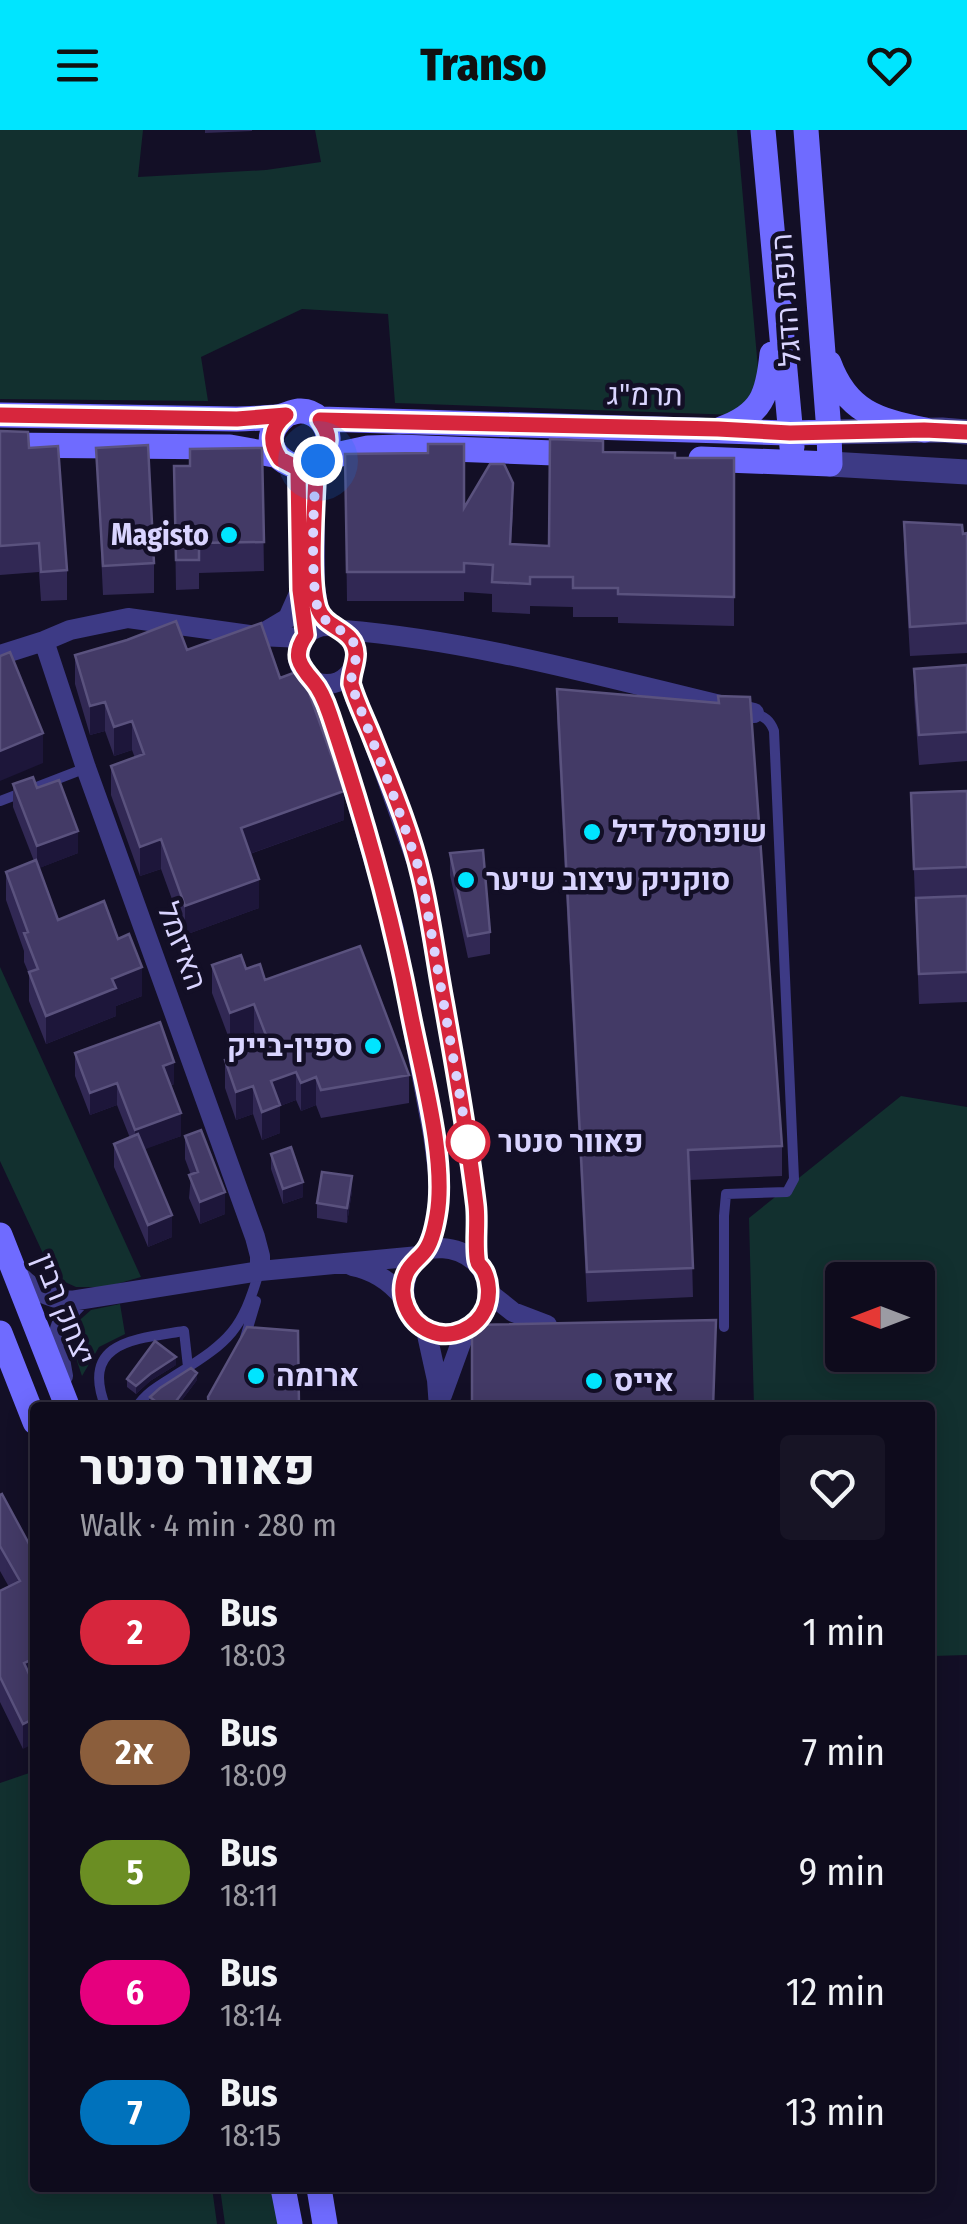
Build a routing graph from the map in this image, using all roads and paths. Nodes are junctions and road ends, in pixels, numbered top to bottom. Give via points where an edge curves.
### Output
1 (763, 130) edge
2 (806, 130) edge
3 (776, 274) junction
4 (822, 343) junction
5 (0, 415) edge
6 (286, 415) junction
7 (320, 420) junction
8 (718, 429) junction
9 (924, 430) junction
10 (830, 432) junction
11 (967, 432) edge
12 (790, 433) junction
13 (0, 444) edge
14 (612, 455) edge
15 (669, 458) edge
16 (304, 461) junction
17 (793, 462) junction
18 (830, 464) junction
19 (967, 472) edge
20 (300, 590) junction
21 (337, 628) junction
22 (258, 636) junction
23 (305, 637) junction
24 (420, 640) junction
25 (44, 642) junction
26 (0, 655) edge
27 (353, 666) junction
28 (313, 680) junction
29 (754, 713) joint
30 (86, 768) junction
31 (0, 801) edge
32 (0, 1235) edge
33 (422, 1253) junction
34 (477, 1262) junction
35 (336, 1264) junction
36 (12, 1266) junction
37 (260, 1270) junction
38 (489, 1294) junction
39 (403, 1296) junction
40 (80, 1300) junction
41 (714, 1327) edge
42 (468, 1328) junction
43 (426, 1330) junction
44 (0, 1333) edge
45 (243, 1345) edge
46 (188, 1368) junction
47 (66, 1402) edge
48 (67, 1402) edge
49 (104, 1402) edge
50 (140, 1402) edge
51 (440, 1402) edge
52 (441, 1402) edge
53 (30, 1409) edge
54 (284, 2192) edge
55 (320, 2192) edge
56 (290, 2224) edge
57 (325, 2224) edge

1 - 3 main road, הנפת הדגל
2 - 4 main road, הנפת הדגל
3 - 8 main road via 765,395 750,415
3 - 12 main road, הנפת הדגל
4 - 9 main road via 836,383 858,408
4 - 10 main road, הנפת הדגל
5 - 6 main road
6 - 7 main road via 300,411
6 - 16 main road via 272,434 274,449
7 - 8 main road, תרמ"ג
7 - 16 main road via 328,434 326,450
8 - 12 main road, תרמ"ג
9 - 10 street, תרמ"ג
9 - 11 street, תרמ"ג
10 - 12 main road, תרמ"ג
10 - 18 main road, הנפת הדגל
12 - 17 main road, הנפת הדגל
13 - 16 main road, תרמ"ג via 230,447
14 - 16 main road, תרמ"ג via 399,447
15 - 17 main road, תרמ"ג
16 - 20 street
16 - 21 street via 316,485 318,611
17 - 18 main road, תרמ"ג
18 - 19 street, תרמ"ג
20 - 22 street via 288,618
20 - 23 street
21 - 23 street via 317,628
21 - 24 street
21 - 27 street via 353,641
22 - 23 street
22 - 25 street via 128,618
23 - 28 street via 298,658
24 - 27 street via 388,643
24 - 29 street
25 - 26 street
25 - 30 street, האיזמל
27 - 28 street via 334,683
27 - 34 street via 355,698 421,874 468,1142
28 - 33 street via 339,742 394,929 434,1135 440,1187 435,1227
29 - 41 lane via 774,731 794,1179 786,1192 726,1194
30 - 31 lane
30 - 37 street, האיזמל via 254,1237
32 - 36 main road, יצחק רבין
33 - 34 street via 454,1249
33 - 35 street
33 - 39 street via 406,1274
34 - 38 street
35 - 37 street
35 - 39 street via 373,1272
36 - 40 street via 41,1294
36 - 47 main road, יצחק רבין
37 - 40 street
37 - 45 lane
37 - 46 lane via 238,1326
38 - 42 street
38 - 42 street via 513,1312 555,1326
39 - 43 street
40 - 48 street via 58,1331
42 - 43 street via 453,1334
42 - 52 street
43 - 51 street
44 - 53 main road
46 - 49 lane via 184,1331 129,1340 100,1366
46 - 50 lane
54 - 56 main road
55 - 57 main road

